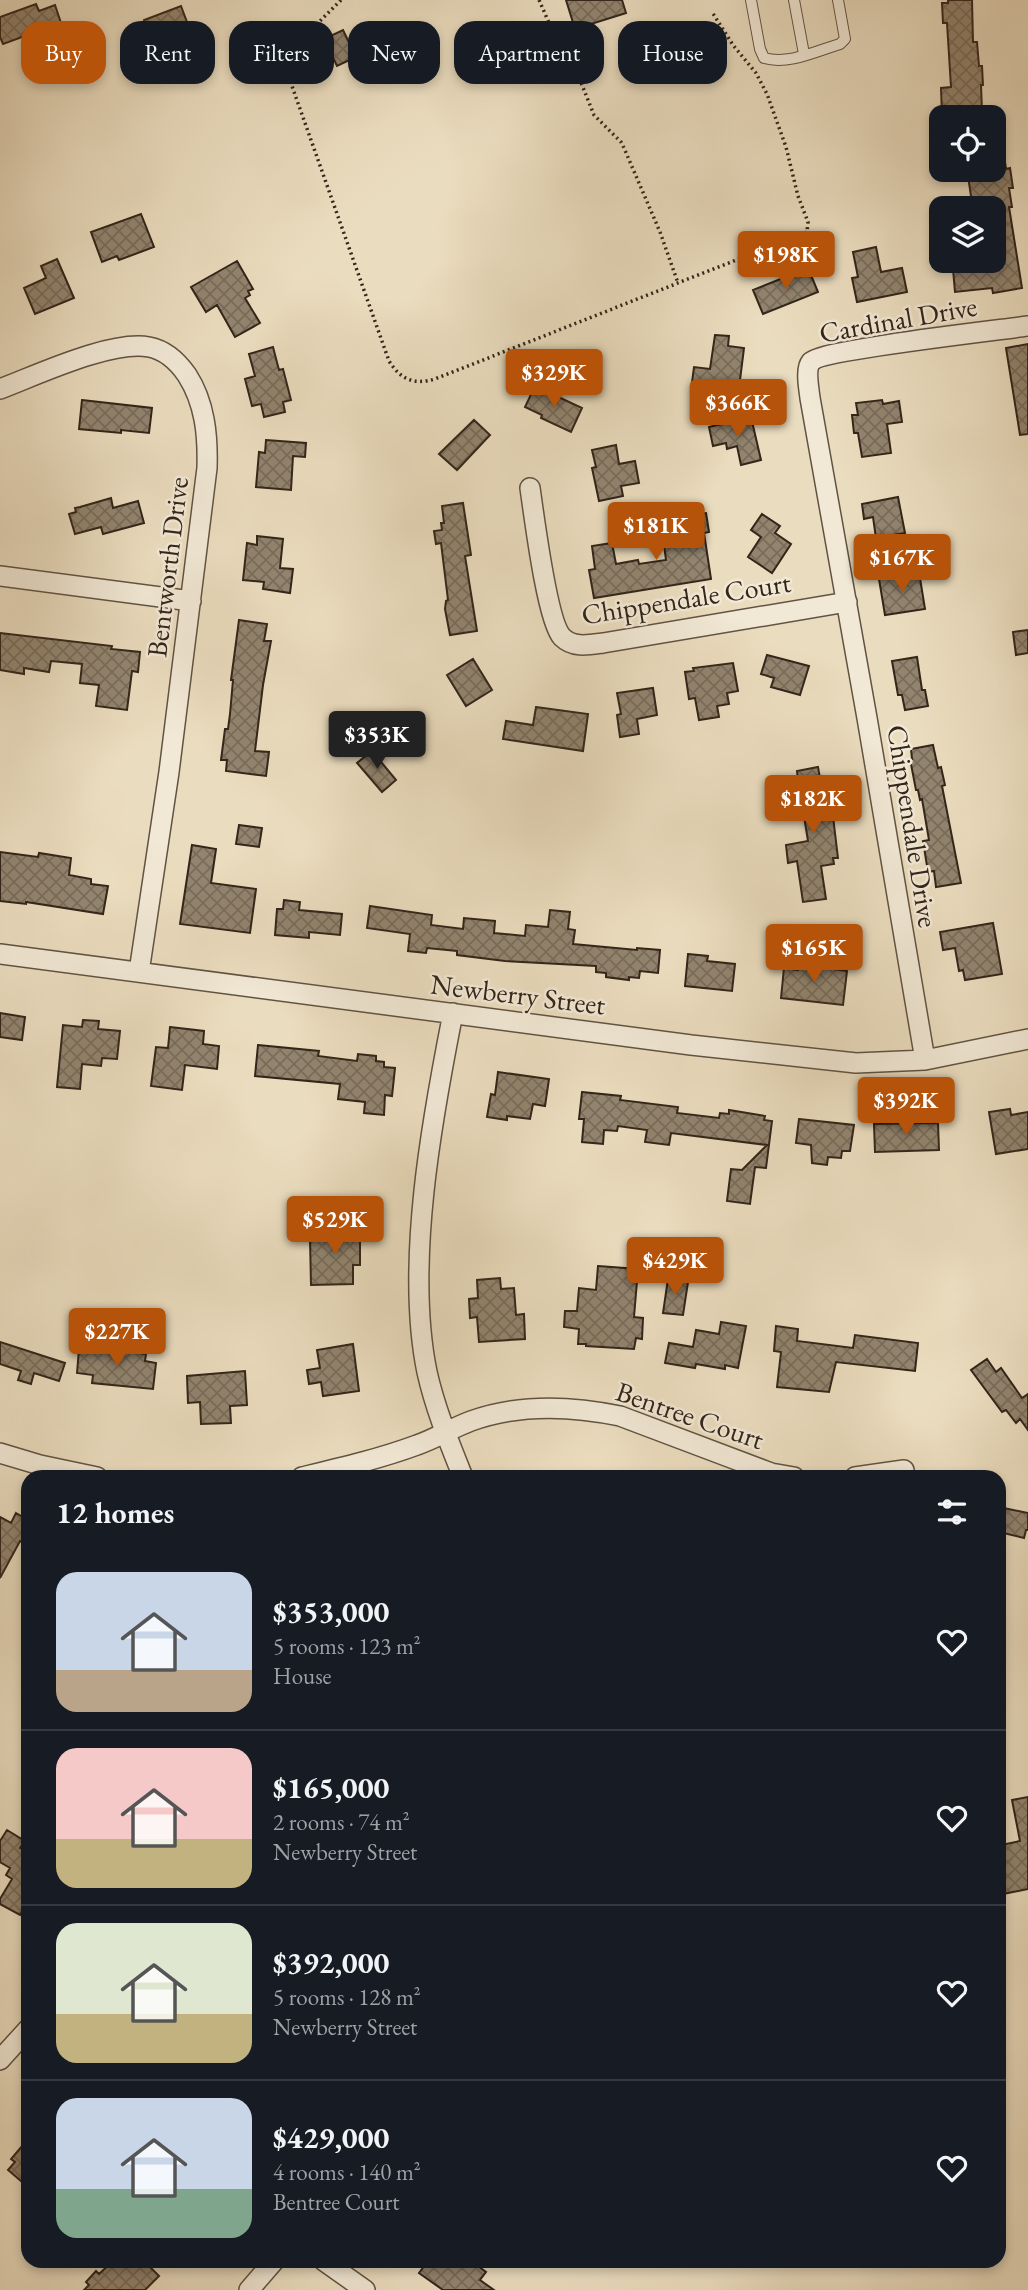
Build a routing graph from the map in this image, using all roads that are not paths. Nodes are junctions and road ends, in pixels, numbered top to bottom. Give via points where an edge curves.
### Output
1 (751, 0) edge
2 (794, 0) edge
3 (838, 0) edge
4 (804, 54) junction
5 (1028, 326) edge
6 (0, 389) edge
7 (530, 488) dead end
8 (0, 576) edge
9 (191, 601) junction
10 (846, 602) junction
11 (0, 954) edge
12 (139, 972) junction
13 (453, 1013) junction
14 (1028, 1040) edge
15 (925, 1060) junction
16 (446, 1433) junction
17 (0, 1453) edge
18 (64, 1470) edge
19 (328, 1470) edge
20 (460, 1470) edge
21 (763, 1470) edge
22 (21, 2037) edge
23 (0, 2060) edge
24 (268, 2268) edge
25 (334, 2268) edge
26 (249, 2290) edge
27 (365, 2290) edge

1 - 4 lane via 764,58 774,61
2 - 4 lane
3 - 4 lane via 845,38 840,44
5 - 10 street, Cardinal Drive via 912,341 810,362 810,398
6 - 9 street, Bentworth Drive via 131,346 150,347 181,366 200,401 208,444
7 - 10 street, Chippendale Court via 552,618 563,638 573,644 587,646
8 - 9 street
9 - 12 street, Bentworth Drive
10 - 15 street, Chippendale Drive
11 - 12 street, Newberry Street
12 - 13 street, Newberry Street
13 - 15 street, Newberry Street via 856,1063
13 - 16 street via 428,1165 420,1280 426,1369
14 - 15 street, Newberry Street
16 - 19 street, Bentree Court
16 - 20 street
16 - 21 street, Bentree Court via 511,1412 598,1412 643,1423
17 - 18 street
22 - 23 street
24 - 26 street
25 - 27 street

